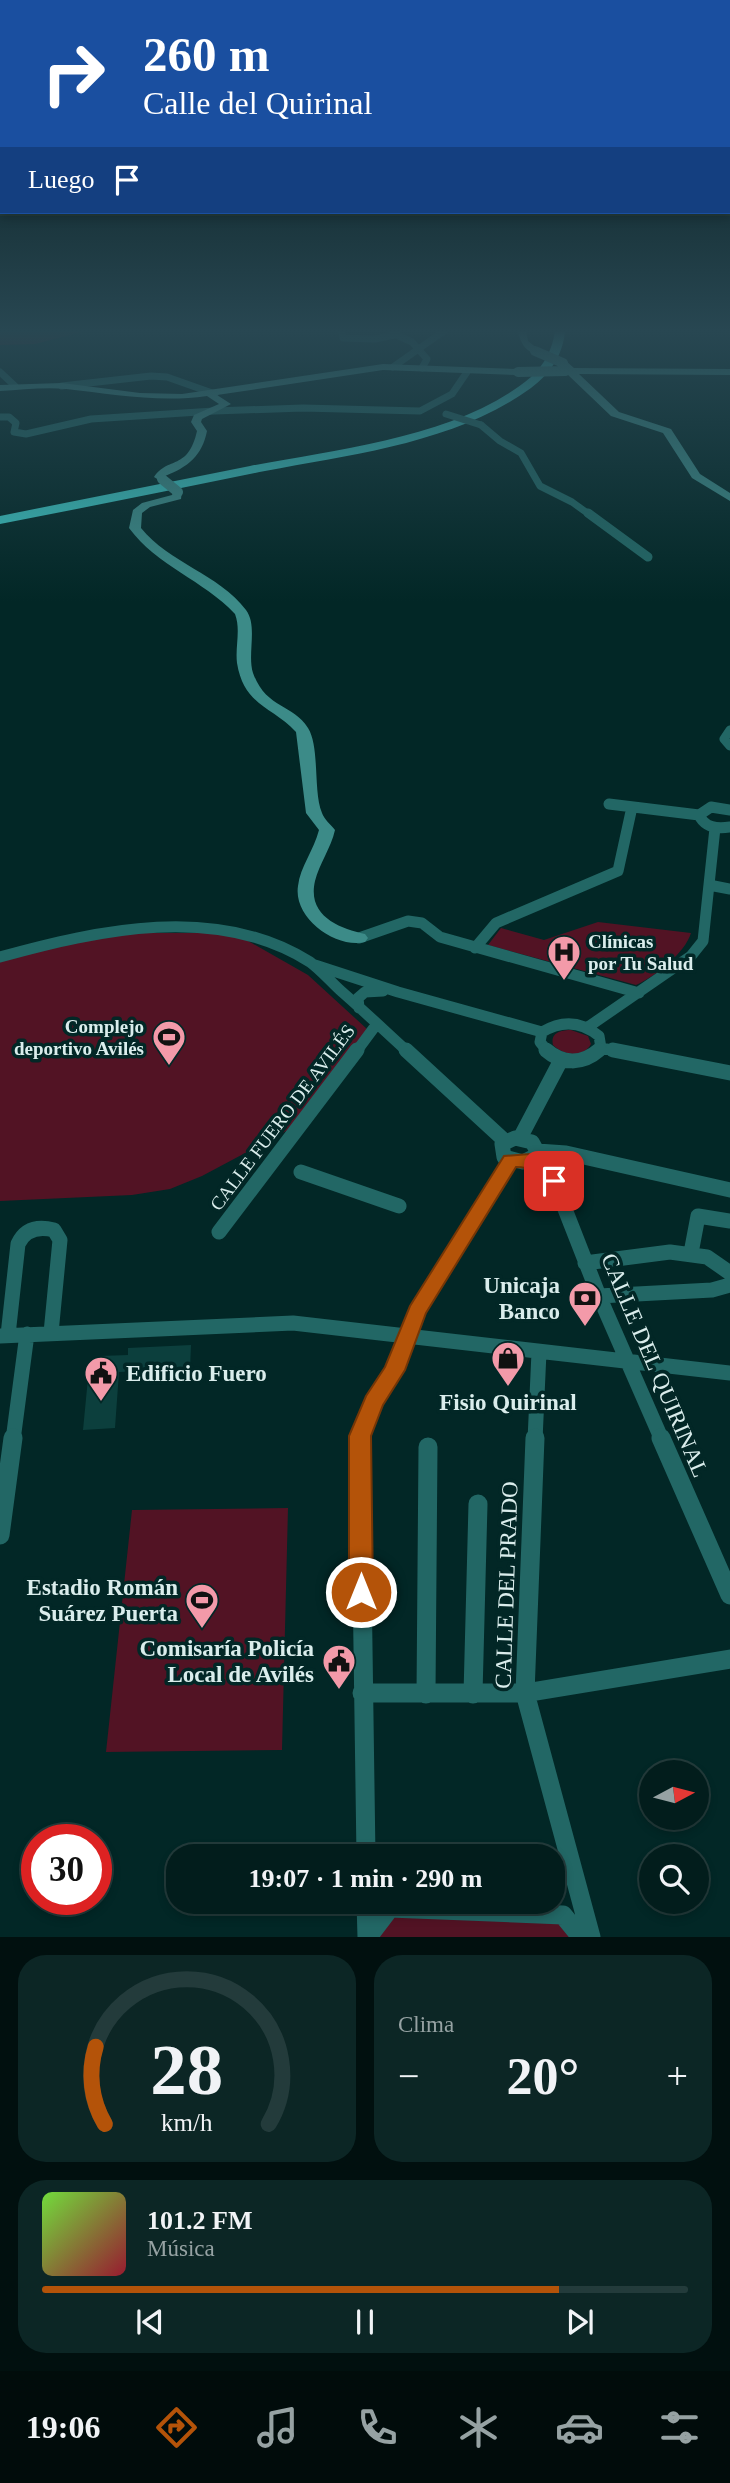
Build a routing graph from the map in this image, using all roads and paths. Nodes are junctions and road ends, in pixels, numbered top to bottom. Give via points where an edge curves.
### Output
1 (14, 421) edge
2 (81, 421) edge
3 (195, 421) edge
4 (451, 421) edge
5 (470, 421) edge
6 (638, 421) edge
7 (730, 498) edge
8 (0, 520) edge
9 (648, 557) dead end
10 (730, 730) edge
11 (730, 746) edge
12 (707, 793) dead end
13 (609, 804) dead end
14 (632, 807) junction
15 (714, 807) junction
16 (730, 810) edge
17 (699, 815) junction
18 (730, 827) edge
19 (715, 828) junction
20 (709, 886) junction
21 (730, 889) edge
22 (359, 938) joint
23 (475, 948) junction
24 (0, 957) edge
25 (311, 963) junction
26 (398, 992) junction
27 (639, 992) junction
28 (359, 1008) junction
29 (376, 1025) junction
30 (588, 1027) junction
31 (542, 1032) junction
32 (601, 1048) junction
33 (561, 1060) junction
34 (730, 1073) edge
35 (520, 1138) junction
36 (505, 1141) junction
37 (533, 1156) junction
38 (511, 1161) junction
39 (300, 1172) dead end
40 (730, 1190) edge
41 (400, 1206) dead end
42 (730, 1221) edge
43 (219, 1232) dead end
44 (691, 1253) junction
45 (585, 1263) junction
46 (730, 1273) edge
47 (730, 1285) edge
48 (599, 1296) junction
49 (51, 1333) junction
50 (27, 1334) junction
51 (4, 1335) edge
52 (406, 1337) junction
53 (539, 1352) junction
54 (628, 1361) junction
55 (730, 1373) edge
56 (428, 1447) dead end
57 (478, 1504) dead end
58 (0, 1535) edge
59 (730, 1595) edge
60 (730, 1659) edge
61 (362, 1693) junction
62 (426, 1693) junction
63 (473, 1693) junction
64 (525, 1693) junction
65 (366, 1844) edge
66 (366, 1914) edge
67 (367, 1937) edge
68 (582, 1937) edge
69 (592, 1937) edge

1 - 2 street via 14,432 26,434
3 - 22 street, bridge via 202,431 197,451 183,466 159,477 178,492 177,497 146,505 137,512 135,528 145,541 244,616 242,647 250,682 264,702 303,731 314,813 327,830 326,844 304,889 309,908 329,930
4 - 8 highway via 342,452
5 - 9 street, bridge via 521,453 540,486 572,502
6 - 7 street via 667,431 696,476
10 - 11 street via 724,738
12 - 15 street
13 - 14 street
14 - 17 street
14 - 23 street via 618,871 496,923
15 - 16 street
15 - 17 street
17 - 19 street via 703,823
18 - 19 street
19 - 20 street
20 - 21 street
20 - 27 street via 703,940 691,956
22 - 23 street via 408,921
23 - 27 street
24 - 25 street, CALLE FUERO DE AVILÉS via 94,933 170,926 259,938
25 - 26 street
25 - 28 street, CALLE FUERO DE AVILÉS
26 - 28 street via 365,992 358,998
26 - 31 street
27 - 30 street
28 - 29 street, CALLE FUERO DE AVILÉS
29 - 36 street, CALLE FUERO DE AVILÉS
29 - 43 street, CALLE FUERO DE AVILÉS
30 - 31 street via 556,1024
30 - 32 street via 599,1036
31 - 33 street via 544,1051
32 - 33 street via 585,1060
32 - 34 street
33 - 35 street
35 - 36 street
35 - 37 street, CALLE DEL QUIRINAL via 532,1142
36 - 38 street via 502,1154
37 - 38 street
37 - 40 street via 566,1153
37 - 45 street, CALLE DEL QUIRINAL via 554,1181
38 - 52 street via 417,1311
39 - 41 street
42 - 44 street via 698,1216
44 - 45 street
44 - 46 street via 707,1257
45 - 48 street, CALLE DEL QUIRINAL
47 - 48 street
48 - 54 street, CALLE DEL QUIRINAL
49 - 50 street
49 - 51 street via 60,1240 54,1230 39,1227 25,1233 18,1244
49 - 52 street via 293,1323
50 - 51 street
50 - 58 street
52 - 53 street
52 - 61 street via 360,1436
53 - 54 street
53 - 64 street, CALLE DEL PRADO
54 - 55 street
54 - 59 street, CALLE DEL QUIRINAL
56 - 62 street
57 - 63 street
60 - 64 street
61 - 62 street
61 - 65 street
62 - 63 street
63 - 64 street
64 - 69 street, CALLE DEL PRADO
66 - 67 street
67 - 68 street via 390,1908 563,1915

